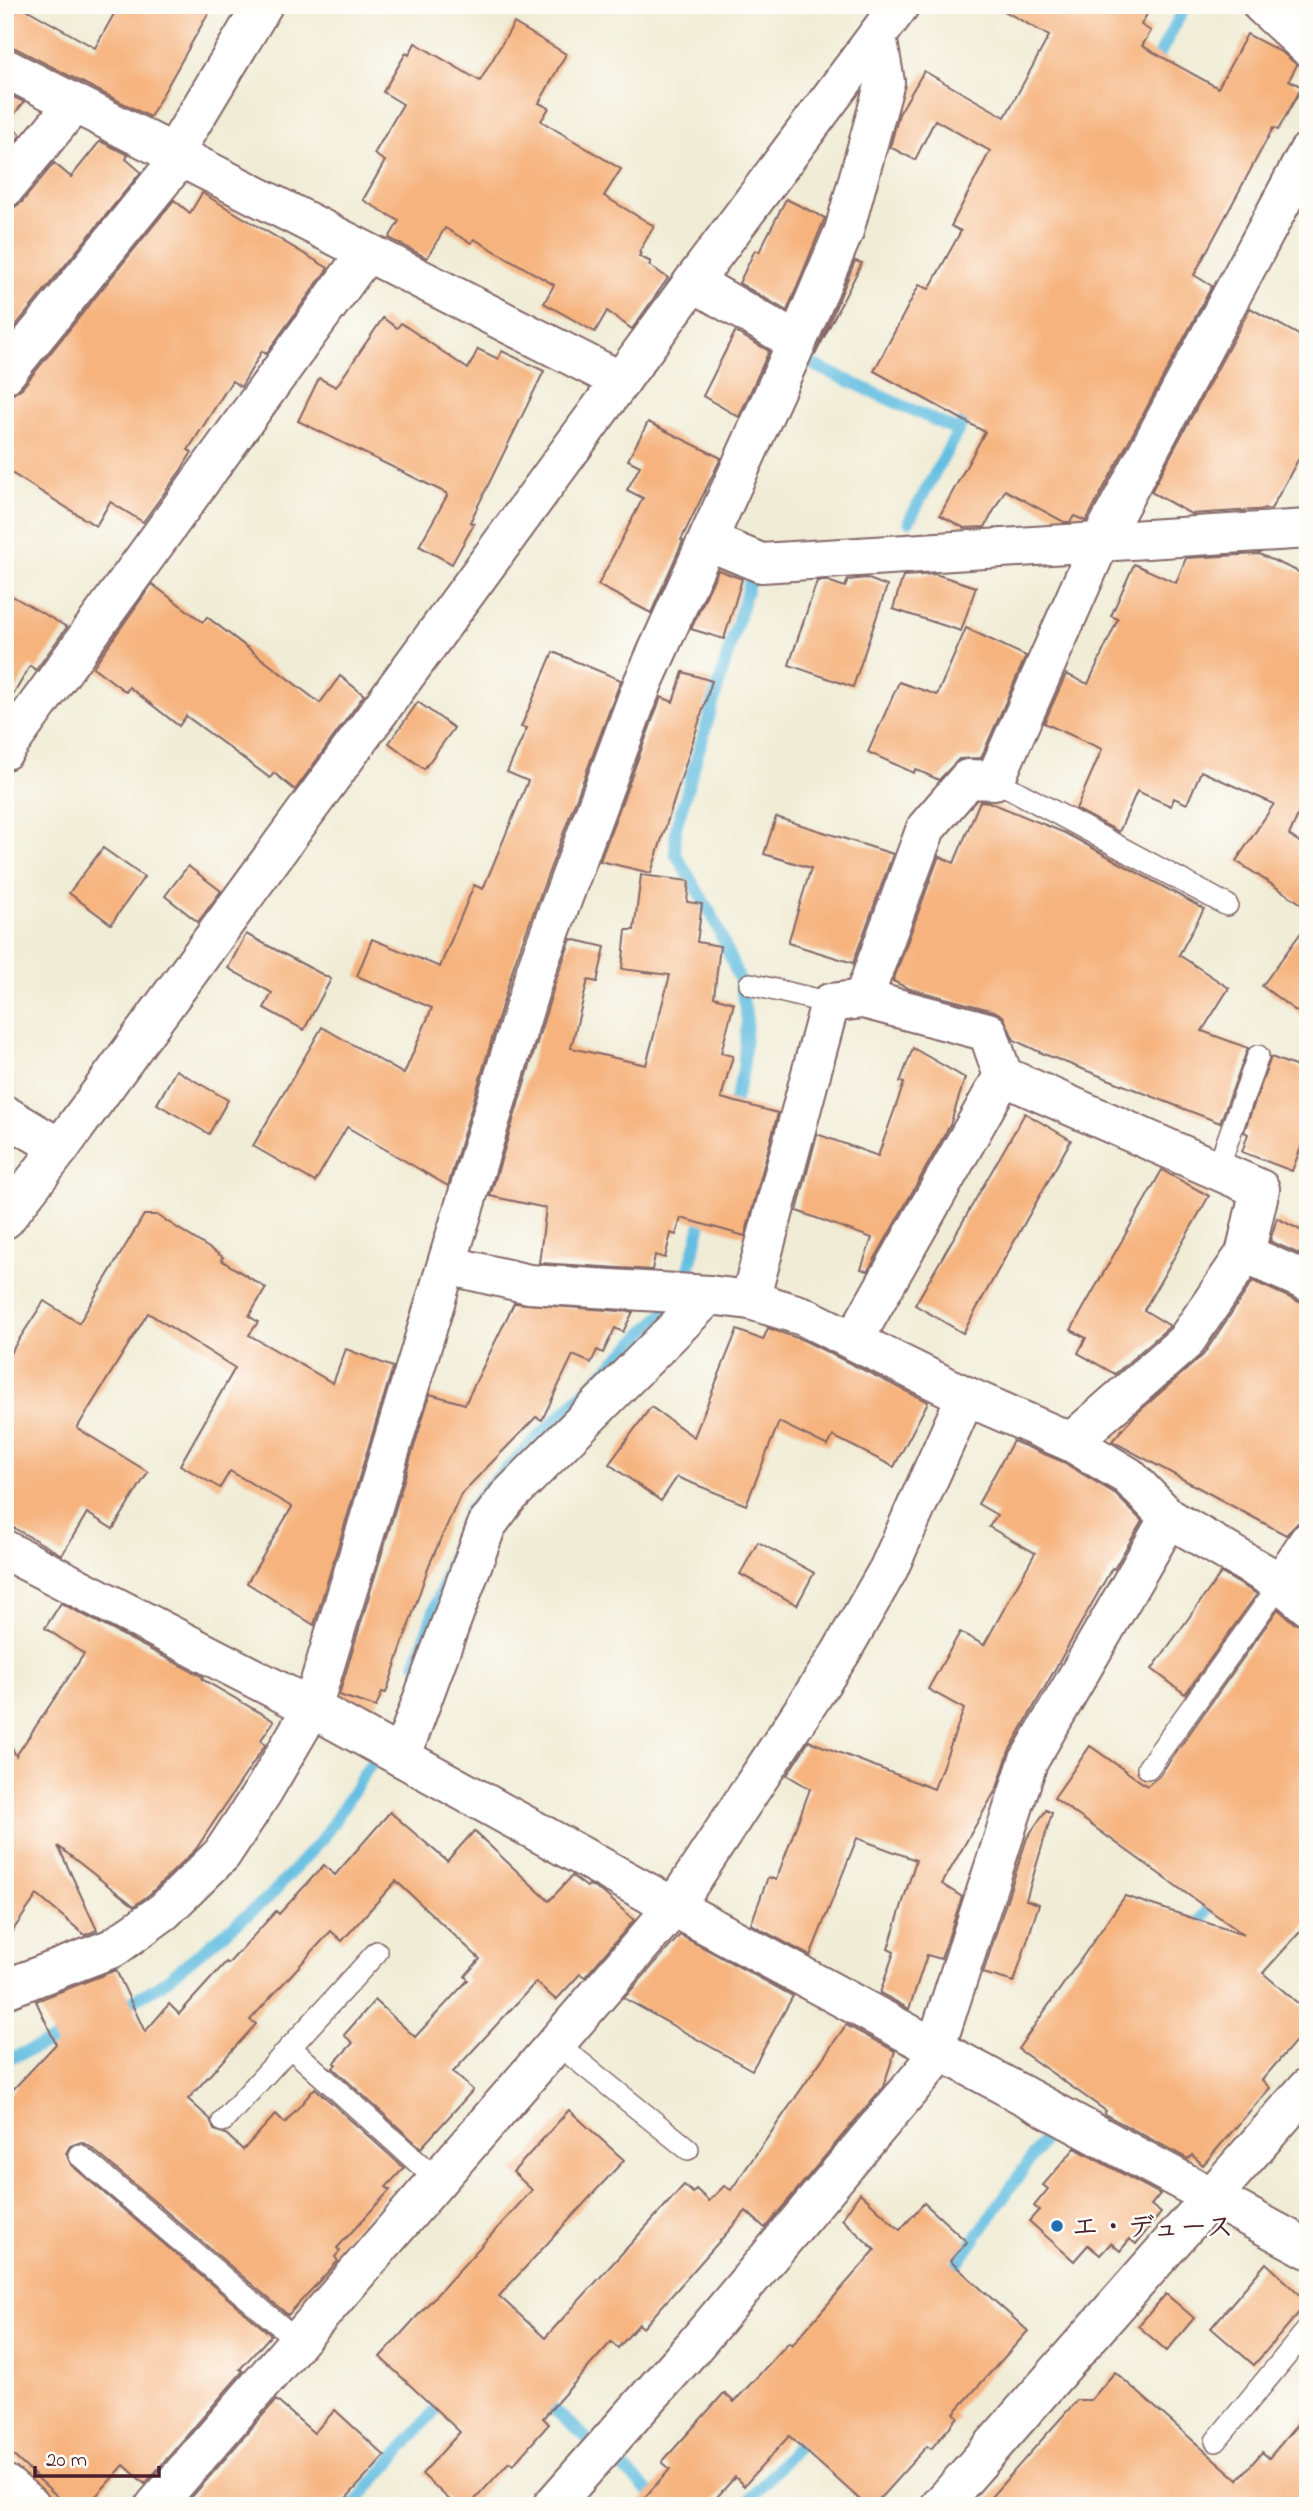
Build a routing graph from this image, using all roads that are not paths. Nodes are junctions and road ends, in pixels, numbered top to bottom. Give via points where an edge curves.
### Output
1 (263, 5) edge
2 (900, 5) edge
3 (1262, 5) edge
4 (877, 36) junction
5 (1308, 47) edge
6 (5, 68) edge
7 (74, 104) junction
8 (1308, 152) edge
9 (177, 156) junction
10 (5, 188) edge
11 (366, 253) junction
12 (693, 282) junction
13 (797, 342) junction
14 (5, 374) edge
15 (621, 381) junction
16 (1308, 529) edge
17 (708, 541) junction
18 (1100, 542) junction
19 (5, 750) edge
20 (995, 780) junction
21 (1227, 905) dead end
22 (750, 984) dead end
23 (847, 1001) junction
24 (1258, 1056) dead end
25 (1003, 1076) junction
26 (5, 1115) edge
27 (60, 1149) junction
28 (1217, 1170) junction
29 (5, 1219) edge
30 (1245, 1254) junction
31 (447, 1265) junction
32 (1308, 1282) edge
33 (709, 1295) junction
34 (750, 1300) junction
35 (855, 1340) junction
36 (966, 1396) junction
37 (1072, 1442) junction
38 (1169, 1518) junction
39 (1308, 1542) edge
40 (5, 1550) edge
41 (1294, 1594) edge
42 (312, 1708) junction
43 (401, 1757) junction
44 (1148, 1768) dead end
45 (674, 1907) junction
46 (377, 1952) dead end
47 (5, 1989) edge
48 (556, 2043) junction
49 (290, 2047) junction
50 (936, 2048) junction
51 (1308, 2087) edge
52 (223, 2121) dead end
53 (688, 2149) dead end
54 (79, 2155) dead end
55 (437, 2180) junction
56 (1213, 2196) junction
57 (1308, 2249) edge
58 (1308, 2329) edge
59 (298, 2341) junction
60 (1216, 2441) dead end
61 (5, 2484) edge
62 (31, 2506) edge
63 (155, 2506) edge
64 (552, 2506) edge
65 (940, 2506) edge

1 - 9 street
2 - 4 street
3 - 5 street
4 - 12 street
4 - 13 street via 885,82 844,231
6 - 7 street
7 - 9 street
7 - 10 street
8 - 18 street
9 - 11 street
9 - 14 street
11 - 15 street
11 - 19 street
12 - 13 street
12 - 15 street
13 - 17 street
15 - 27 street
16 - 18 street
17 - 18 street via 761,563
17 - 31 street via 643,683 536,970
18 - 20 street
20 - 21 lane
20 - 23 street via 968,779 926,828
22 - 23 lane
23 - 25 street via 988,1032
23 - 34 street
24 - 28 lane
25 - 28 street
25 - 35 street
26 - 27 street
27 - 29 street
28 - 30 street via 1260,1189
30 - 32 street
30 - 37 street via 1185,1342
31 - 33 street via 529,1284
31 - 42 street
33 - 34 street
33 - 43 street via 507,1498 487,1525
34 - 35 street via 803,1316
35 - 36 street
36 - 37 street
36 - 45 street via 888,1570 847,1642
37 - 38 street via 1128,1476
38 - 41 street
38 - 50 street via 1028,1762
39 - 41 street
40 - 42 street
41 - 44 lane
42 - 43 street
42 - 47 street via 222,1854 164,1911 113,1948
43 - 45 street
45 - 48 street
45 - 50 street
46 - 49 lane
48 - 53 lane
48 - 55 street
49 - 52 lane
49 - 55 lane
50 - 56 street
50 - 64 street via 921,2076 694,2346
51 - 56 street
54 - 59 lane
55 - 59 street
56 - 57 street
56 - 65 street
58 - 60 lane
59 - 63 street
61 - 62 street

